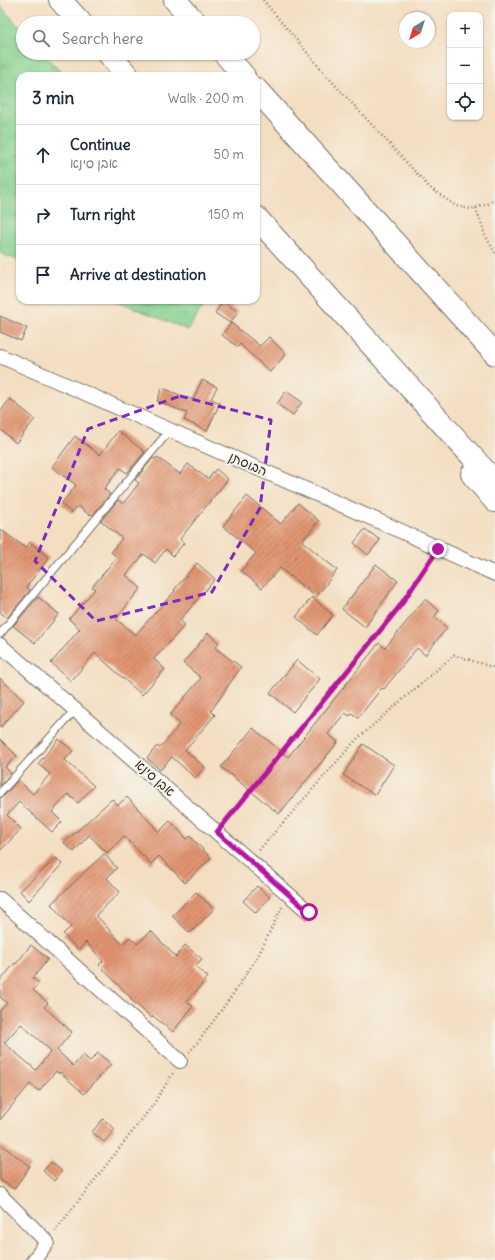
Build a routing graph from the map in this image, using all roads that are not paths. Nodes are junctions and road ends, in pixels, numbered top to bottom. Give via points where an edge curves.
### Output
1 (60, 0) edge
2 (175, 0) edge
3 (74, 16) edge
4 (190, 16) edge
5 (114, 60) edge
6 (230, 60) edge
7 (125, 72) edge
8 (241, 72) edge
9 (260, 93) edge
10 (260, 221) edge
11 (295, 260) junction
12 (418, 269) junction
13 (495, 342) edge
14 (495, 354) edge
15 (0, 356) edge
16 (170, 430) junction
17 (495, 482) edge
18 (495, 502) edge
19 (495, 574) edge
20 (0, 634) edge
21 (0, 645) edge
22 (75, 710) junction
23 (0, 793) edge
24 (0, 899) edge
25 (309, 912) dead end
26 (180, 1061) dead end
27 (0, 1195) edge
28 (34, 1260) edge

1 - 3 highway
2 - 4 highway
5 - 7 highway
6 - 8 highway
9 - 12 highway
10 - 11 highway
11 - 17 highway
11 - 18 highway
12 - 13 highway
12 - 14 highway
15 - 16 street, הבוסתן
16 - 19 street, הבוסתן
16 - 20 lane
21 - 22 street, אבן סינא
22 - 23 lane
22 - 25 street, אבן סינא
24 - 26 street
27 - 28 street via 47,1242

